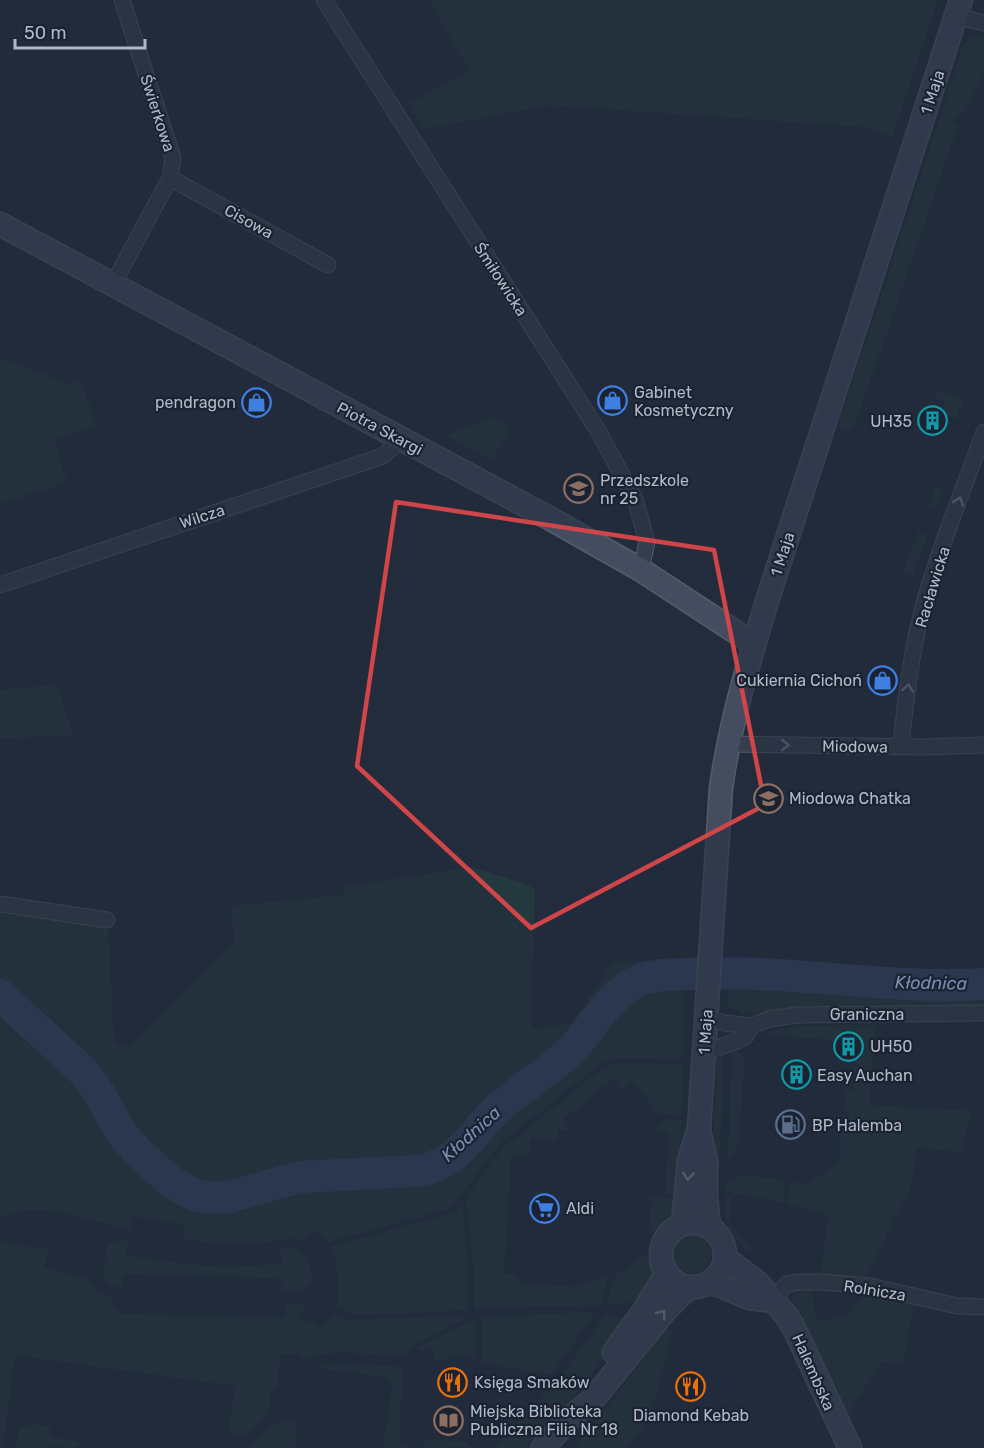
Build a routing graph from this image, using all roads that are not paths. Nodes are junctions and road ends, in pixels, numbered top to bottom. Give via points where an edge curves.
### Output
1 (122, 0) edge
2 (324, 0) edge
3 (958, 8) edge
4 (984, 23) edge
5 (170, 178) junction
6 (0, 224) edge
7 (328, 265) dead end
8 (112, 286) junction
9 (984, 432) edge
10 (397, 437) junction
11 (641, 570) junction
12 (0, 585) edge
13 (754, 644) junction
14 (727, 744) junction
15 (984, 745) edge
16 (901, 746) junction
17 (0, 904) edge
18 (108, 920) dead end
19 (706, 1012) junction
20 (984, 1013) edge
21 (751, 1026) junction
22 (703, 1053) junction
23 (699, 1128) junction
24 (682, 1224) junction
25 (709, 1226) junction
26 (725, 1258) junction
27 (667, 1273) junction
28 (699, 1285) junction
29 (772, 1301) junction
30 (984, 1307) edge
31 (568, 1420) junction
32 (543, 1448) edge
33 (850, 1448) edge

1 - 5 street, Świerkowa via 173,158
2 - 11 street, Śmiłowicka via 597,429 635,499 647,542
3 - 4 street
3 - 13 main road, 1 Maja
5 - 7 street, Cisowa
5 - 8 street, Świerkowa
6 - 8 main road, Piotra Skargi
8 - 10 main road, Piotra Skargi
16 -> 9 street, Racławicka via 920,619
10 - 11 main road, Piotra Skargi
10 - 12 street, Wilcza via 383,456
11 - 13 main road, Piotra Skargi
13 - 14 main road, 1 Maja
14 -> 16 street, Miodowa
14 - 19 main road, 1 Maja
15 - 16 street, Miodowa
17 - 18 street
19 - 21 street, Graniczna via 724,1023
19 - 22 main road, 1 Maja
20 - 21 street, Graniczna via 797,1015
21 - 22 street, Graniczna via 741,1040
22 - 23 main road, 1 Maja
23 -> 24 main road, 1 Maja via 689,1161
23 - 25 main road, 1 Maja via 706,1162
24 - 25 main road
24 - 27 main road via 665,1240 662,1257
25 - 26 main road via 722,1240
26 - 28 main road via 720,1272
26 - 29 main road, Halembska via 758,1283
27 - 28 main road via 675,1281
27 - 31 main road
28 - 29 main road via 719,1285 749,1298
31 -> 28 main road via 595,1397 664,1311
29 - 30 street, Rolnicza via 787,1284 820,1282 870,1286 957,1306
29 - 33 main road, Halembska via 794,1328
31 - 32 main road

